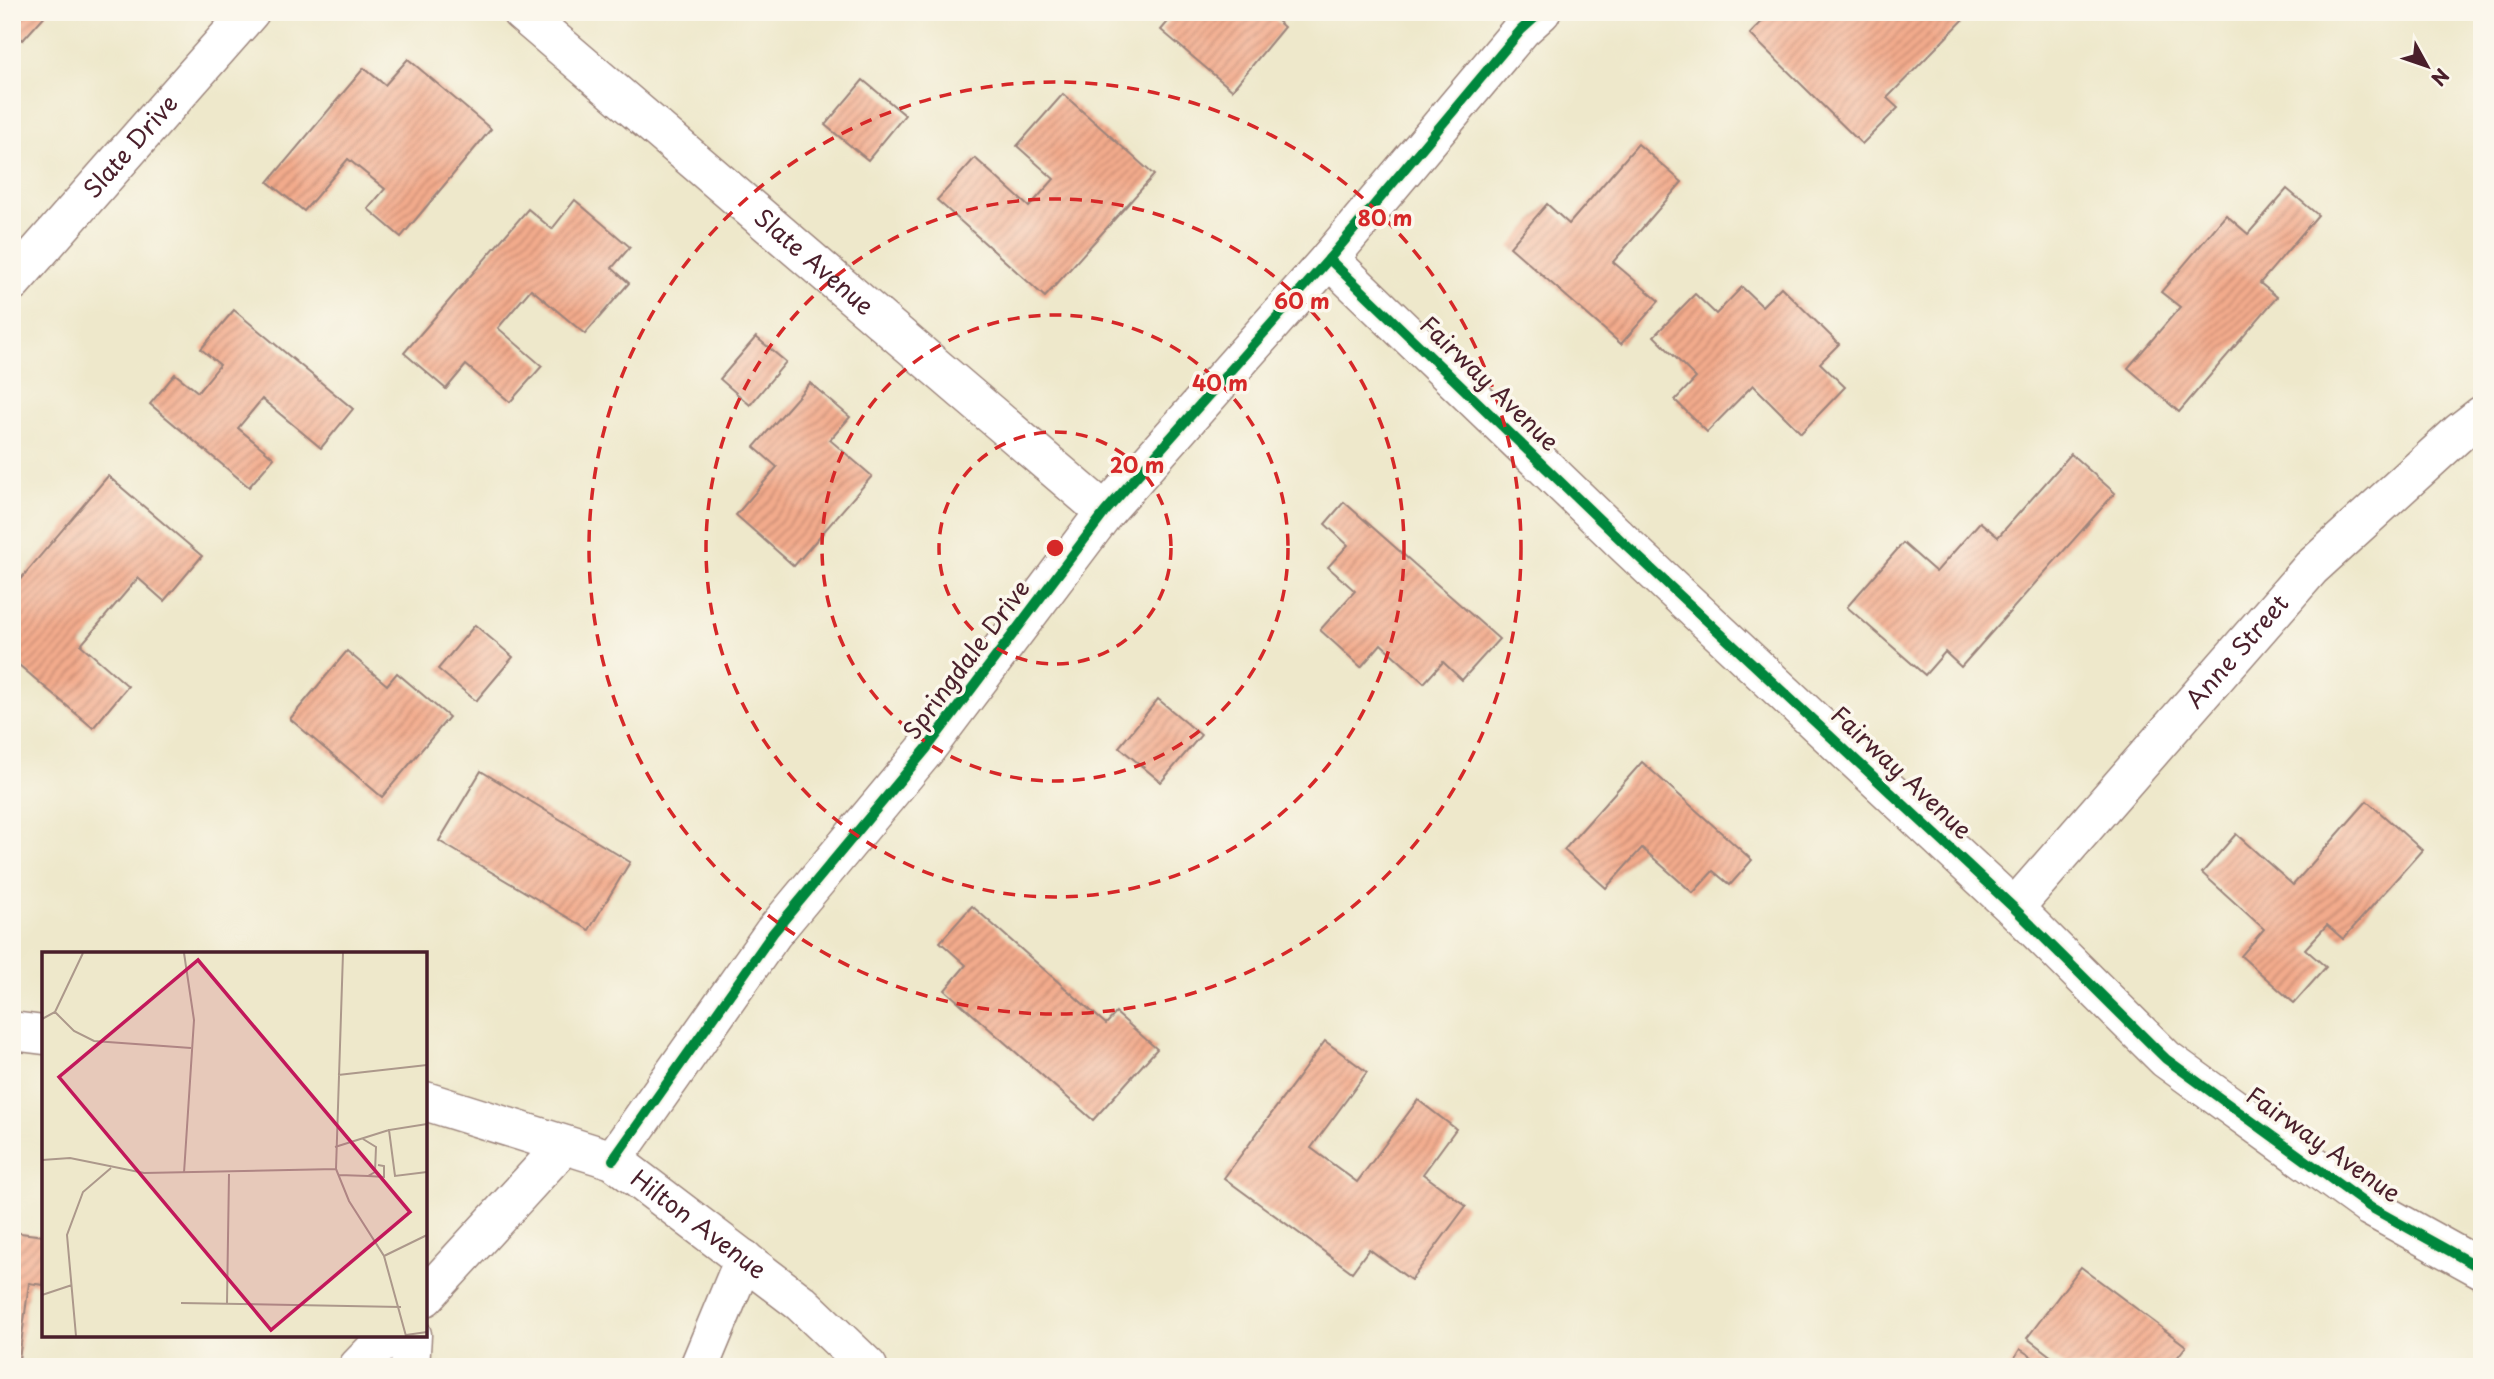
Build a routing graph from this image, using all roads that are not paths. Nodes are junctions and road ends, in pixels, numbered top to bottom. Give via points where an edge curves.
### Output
1 (250, 12) edge
2 (521, 12) edge
3 (1541, 12) edge
4 (1329, 259) junction
5 (12, 282) edge
6 (2482, 415) edge
7 (1105, 512) junction
8 (2014, 908) junction
9 (12, 1031) edge
10 (42, 1035) edge
11 (427, 1102) edge
12 (564, 1145) junction
13 (613, 1160) junction
14 (744, 1259) junction
15 (2482, 1269) edge
16 (427, 1295) edge
17 (387, 1337) edge
18 (412, 1337) edge
19 (358, 1367) edge
20 (410, 1367) edge
21 (699, 1367) edge
22 (868, 1367) edge

1 - 5 street, Slate Drive
2 - 7 street, Slate Avenue
3 - 4 street, Springdale Drive
4 - 7 street, Springdale Drive
4 - 8 street, Fairway Avenue
6 - 8 street, Anne Street via 2311,568
7 - 13 street, Springdale Drive via 928,748 773,933
8 - 15 street, Fairway Avenue via 2166,1059 2371,1207
9 - 10 street
11 - 12 street, Hilton Avenue
12 - 13 street, Hilton Avenue
12 - 16 street
13 - 14 street, Hilton Avenue
14 - 21 street
14 - 22 street, Hilton Avenue via 801,1303
17 - 19 street
18 - 20 street

